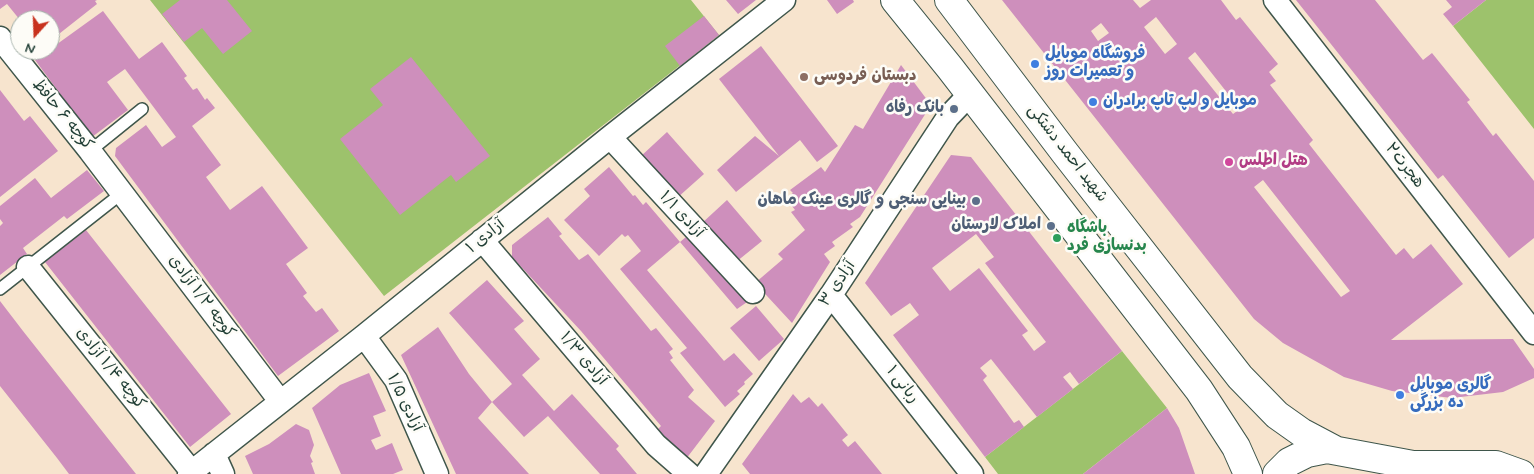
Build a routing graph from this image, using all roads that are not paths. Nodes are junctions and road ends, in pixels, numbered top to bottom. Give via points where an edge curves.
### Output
1 (784, 0) edge
2 (895, 0) edge
3 (949, 0) edge
4 (1275, 0) edge
5 (6, 50) edge
6 (970, 94) junction
7 (142, 109) dead end
8 (610, 137) junction
9 (90, 151) junction
10 (122, 193) junction
11 (482, 240) junction
12 (28, 267) junction
13 (0, 289) edge
14 (753, 292) dead end
15 (831, 295) junction
16 (1534, 333) edge
17 (364, 336) junction
18 (280, 401) junction
19 (1335, 450) junction
20 (1534, 460) edge
21 (218, 464) edge
22 (1508, 470) edge
23 (712, 471) edge
24 (191, 473) edge
25 (437, 474) edge
26 (689, 474) edge
27 (972, 474) edge
28 (1248, 474) edge
29 (1277, 474) edge

1 - 8 street, آزادی ۱
2 - 6 main road
3 - 19 main road, شهید احمد دشتکی via 1240,377 1277,415
4 - 16 street, هجرت۲
5 - 9 street, کوچه ۶ حافظ
6 - 15 street, ۳ آزادی via 948,117
6 - 28 main road via 1199,390 1236,448
7 - 9 lane
8 - 11 street, آزادی ۱
8 - 14 street, آزادی ۱/۱
9 - 10 street, کوچه ۶ حافظ
10 - 12 lane
10 - 18 street, کوچه ۱/۲ آزادی
11 - 17 street, آزادی ۱
11 - 26 street, آزادی ۱/۳ via 656,445
12 - 13 lane
12 - 24 street, کوچه ۱/۴ آزادی
15 - 23 street, ۳ آزادی
15 - 27 street, ربانی ۱
17 - 18 street, آزادی ۱
17 - 25 street, آزادی ۱/۵ via 396,380
18 - 21 street, آزادی ۱
19 - 22 main road via 1413,465
19 - 29 main road via 1308,453 1289,462
20 - 22 main road
21 - 24 street, آزادی ۱

